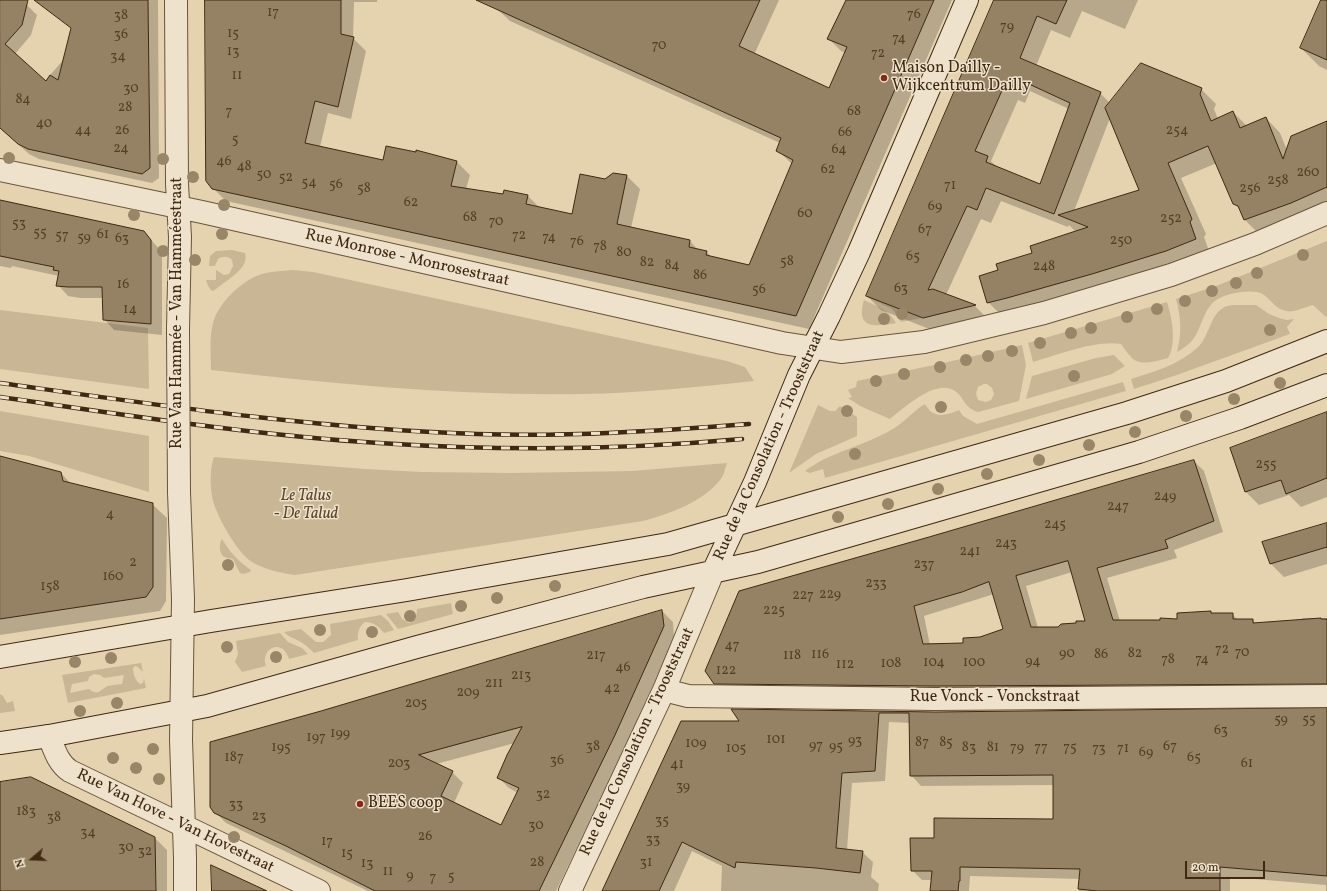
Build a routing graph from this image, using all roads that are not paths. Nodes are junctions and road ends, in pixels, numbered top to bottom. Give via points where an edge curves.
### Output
1 (176, 0) edge
2 (967, 0) edge
3 (0, 170) edge
4 (178, 208) junction
5 (1327, 213) edge
6 (1327, 341) edge
7 (814, 348) junction
8 (1327, 385) edge
9 (735, 524) junction
10 (713, 572) junction
11 (182, 626) junction
12 (0, 657) edge
13 (664, 690) junction
14 (1327, 696) edge
15 (181, 711) junction
16 (49, 736) junction
17 (0, 742) edge
18 (184, 826) junction
19 (185, 891) edge
20 (319, 891) edge
21 (570, 891) edge

1 - 4 street, Rue Van Hammée - Van Hamméestraat
2 - 7 street, Rue de la Consolation - Trooststraat via 859,252
3 - 4 street, Rue Monrose - Monrosestraat
4 - 7 street, Rue Monrose - Monrosestraat
4 - 11 street, Rue Van Hammée - Van Hamméestraat, bridge
5 - 7 street, Rue Monrose - Monrosestraat via 1255,244 1171,275 1044,313 924,342 841,352
6 - 9 street via 1226,381 1127,413
7 - 9 street, Rue de la Consolation - Trooststraat via 799,375
8 - 10 street via 1139,452 758,562
9 - 10 street, Rue de la Consolation - Trooststraat
9 - 11 street via 668,544
10 - 13 street, Rue de la Consolation - Trooststraat
10 - 15 street via 643,587
11 - 12 street
11 - 15 street, Rue Van Hammée - Van Hamméestraat
13 - 14 street, Rue Vonck - Vonckstraat via 688,696 920,699
13 - 21 street, Rue de la Consolation - Trooststraat
15 - 16 street
15 - 18 street, Rue Van Hammée - Van Hamméestraat
16 - 17 street
16 - 18 street, Rue Van Hove - Van Hovestraat via 60,761 70,771
18 - 19 street, Rue Van Hammée - Van Hamméestraat
18 - 20 street, Rue Van Hove - Van Hovestraat

